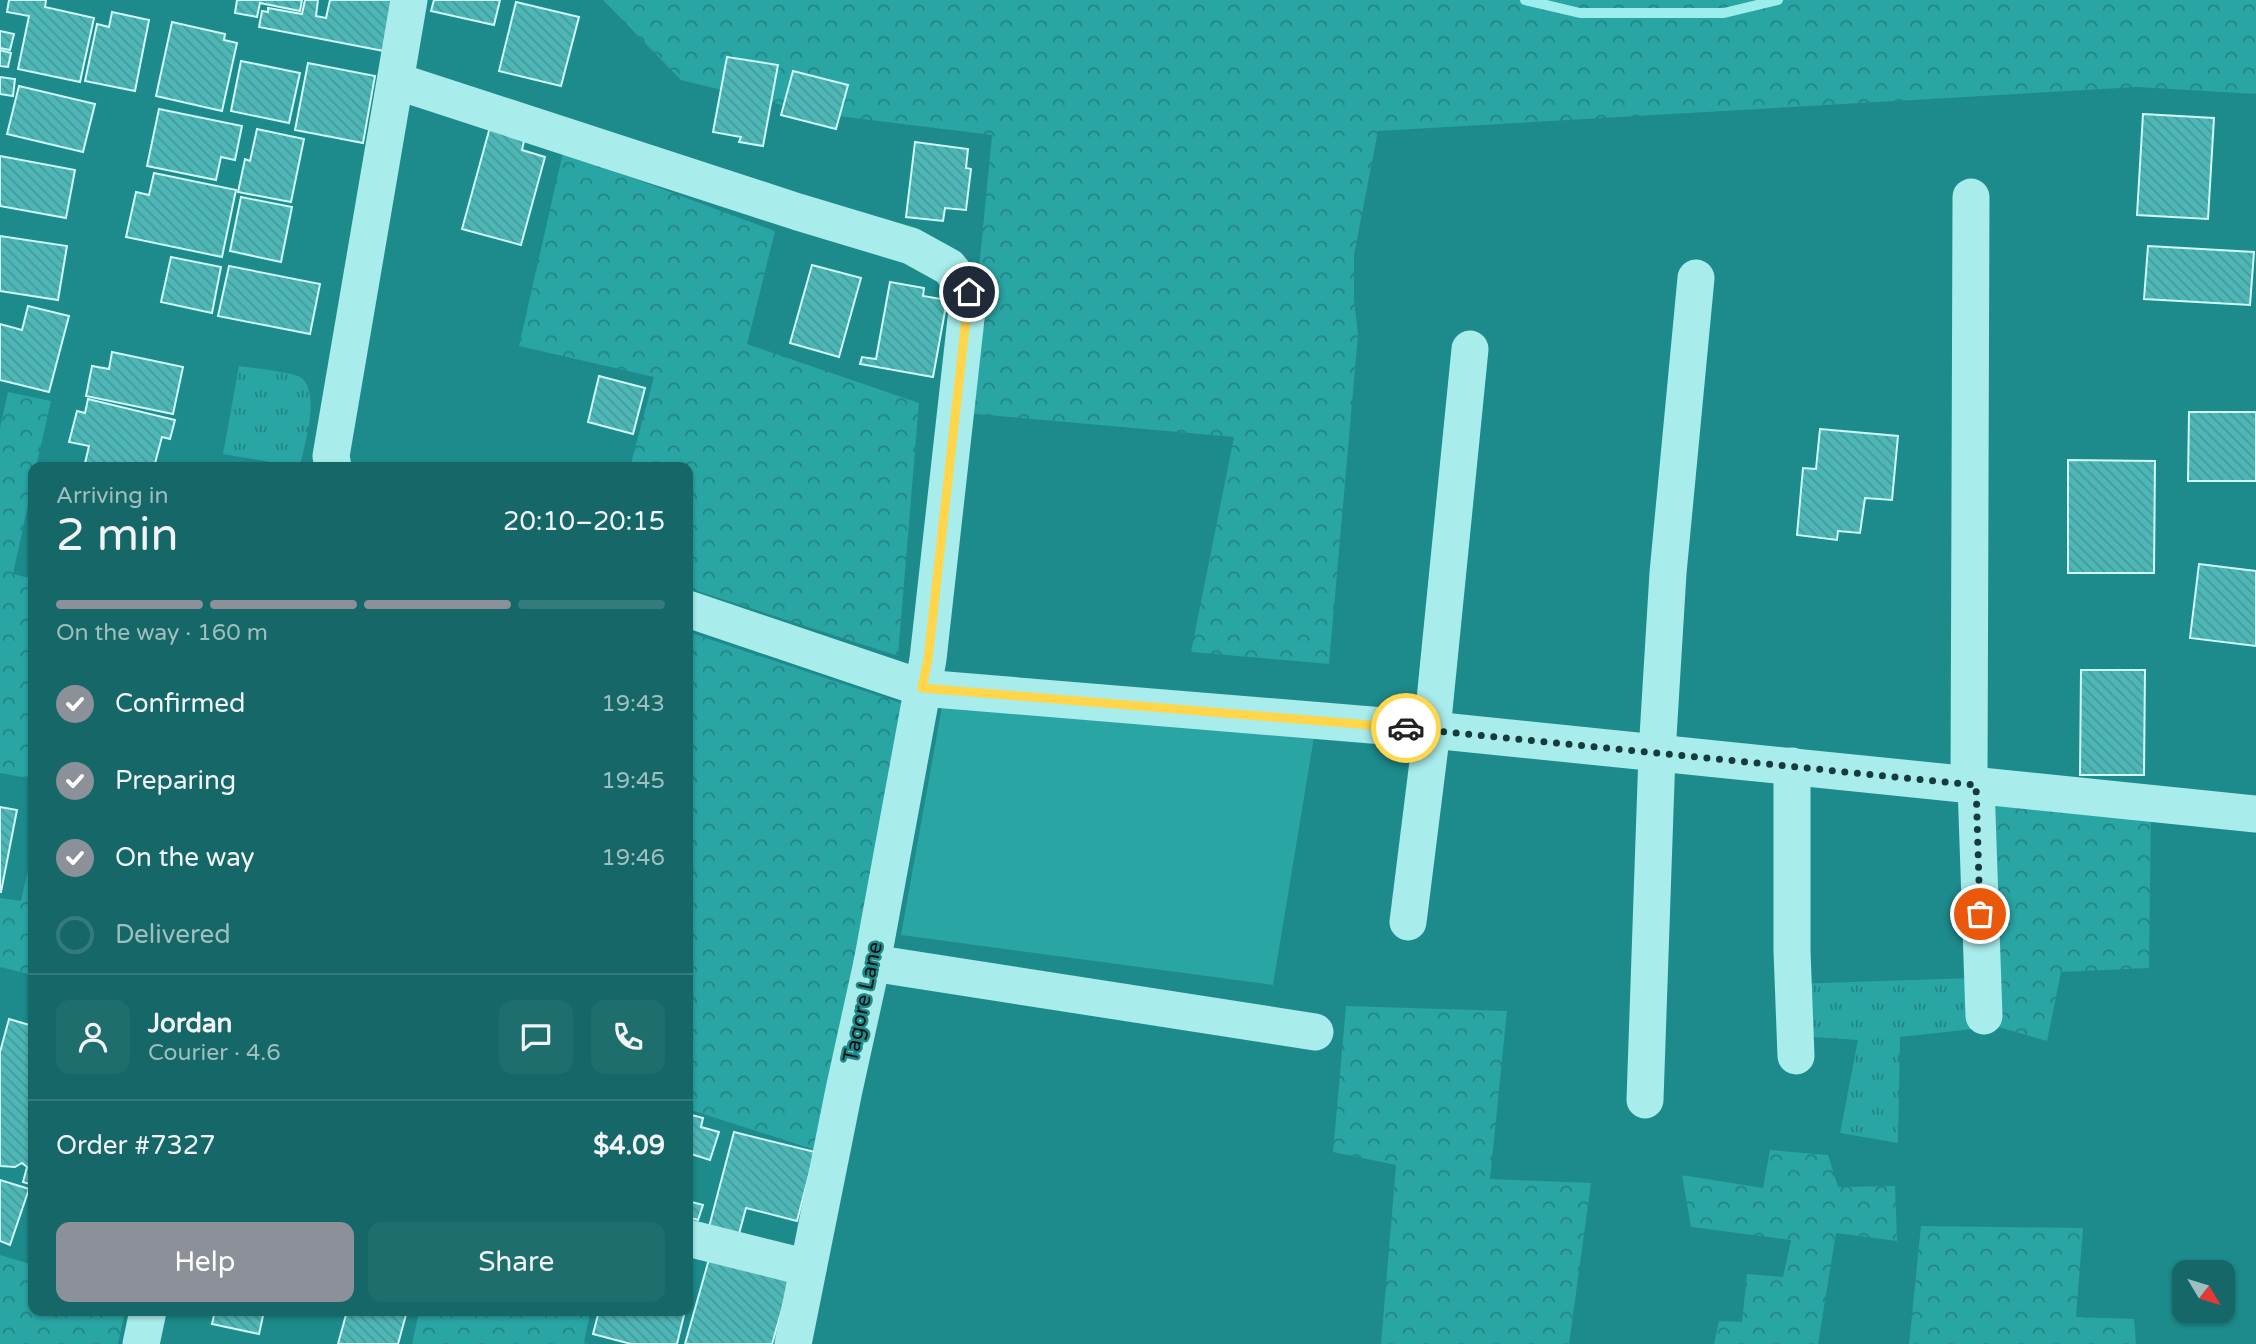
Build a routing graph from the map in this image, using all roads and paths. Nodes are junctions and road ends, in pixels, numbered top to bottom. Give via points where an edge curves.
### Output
1 (409, 0) edge
2 (396, 80) junction
3 (1970, 197) dead end
4 (1696, 278) dead end
5 (1469, 349) dead end
6 (332, 462) edge
7 (693, 611) edge
8 (925, 673) junction
9 (1432, 730) junction
10 (1657, 753) junction
11 (1792, 766) junction
12 (1973, 785) junction
13 (2256, 814) edge
14 (1408, 922) dead end
15 (872, 963) junction
16 (1984, 1016) dead end
17 (1315, 1032) dead end
18 (1796, 1056) dead end
19 (1645, 1100) dead end
20 (693, 1239) edge
21 (808, 1268) junction
22 (147, 1316) edge
23 (141, 1344) edge
24 (793, 1344) edge

1 - 2 street
2 - 6 street
2 - 8 street, Tagore Lane via 911,246 949,267 969,292
3 - 12 street
4 - 10 street via 1668,573
5 - 9 street
7 - 8 street
8 - 9 street
8 - 15 street, Tagore Lane
9 - 10 street
9 - 14 street
10 - 11 street
10 - 19 street
11 - 12 street
11 - 18 street
12 - 13 street
12 - 16 street
15 - 17 street
15 - 21 street, Tagore Lane
20 - 21 street
21 - 24 street, Tagore Lane
22 - 23 street

